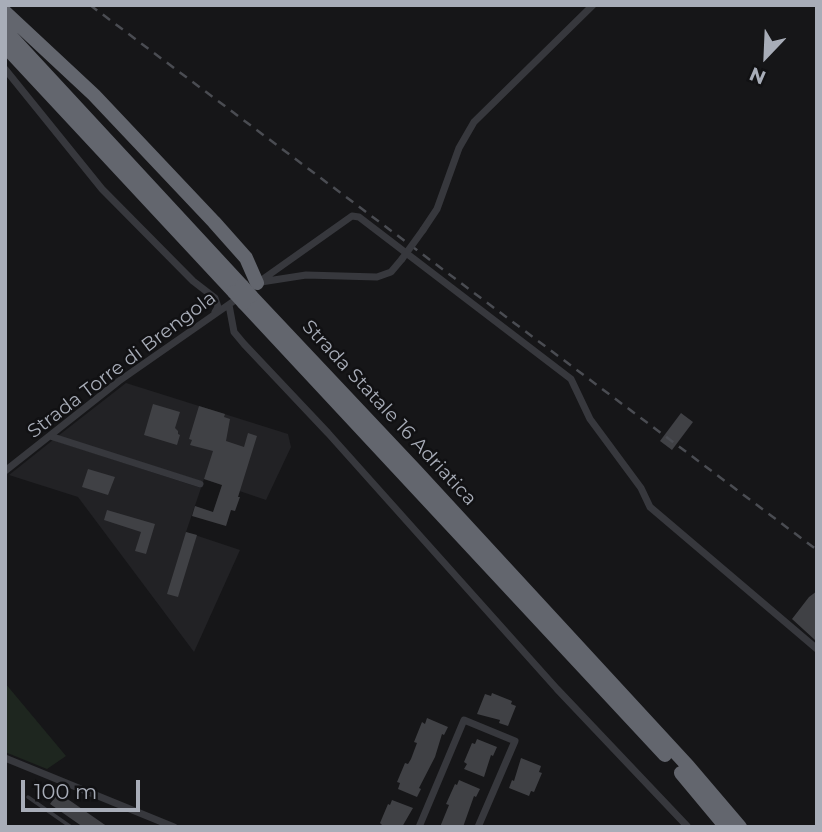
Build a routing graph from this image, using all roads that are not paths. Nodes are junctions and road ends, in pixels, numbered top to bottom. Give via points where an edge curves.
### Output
1 (593, 5) edge
2 (5, 12) edge
3 (5, 30) edge
4 (5, 46) edge
5 (5, 69) edge
6 (243, 294) junction
7 (215, 312) junction
8 (50, 436) junction
9 (5, 471) edge
10 (200, 484) dead end
11 (817, 649) edge
12 (5, 758) edge
13 (28, 797) dead end
14 (687, 826) edge
15 (71, 827) edge
16 (174, 827) edge
17 (419, 827) edge
18 (478, 827) edge
19 (726, 827) edge
20 (740, 827) edge

1 - 6 street, bridge via 474,122 459,148 437,209 391,272 377,277 306,275
2 - 6 highway via 94,95 246,258
3 - 6 highway, Strada Statale 16 Adriatica
4 - 6 highway, Strada Statale 16 Adriatica
5 - 7 street via 102,189 215,298
6 - 7 street, Strada Torre di Brengola
6 - 11 street via 352,216 359,218 571,379 590,419 650,507
6 - 14 street via 234,332 244,345
6 - 19 highway, Strada Statale 16 Adriatica via 680,771
6 - 20 highway, Strada Statale 16 Adriatica via 416,471
7 - 8 street, Strada Torre di Brengola
8 - 9 street, Strada Torre di Brengola
8 - 10 street
12 - 16 street
13 - 15 lane
17 - 18 street via 464,720 514,741

